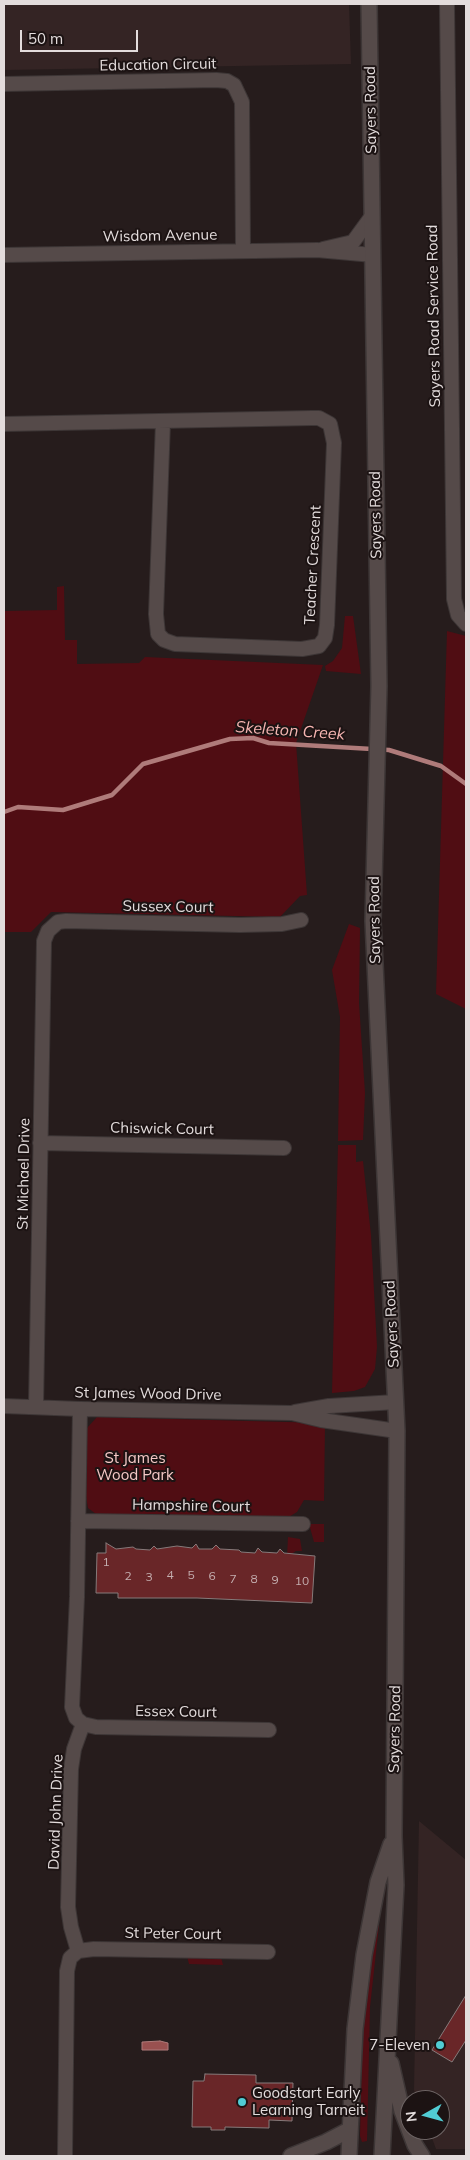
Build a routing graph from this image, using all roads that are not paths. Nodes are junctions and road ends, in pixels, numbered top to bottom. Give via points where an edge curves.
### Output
1 (369, 4) edge
2 (447, 4) edge
3 (4, 84) edge
4 (372, 216) junction
5 (317, 250) junction
6 (244, 251) junction
7 (4, 255) edge
8 (373, 255) junction
9 (163, 422) junction
10 (4, 424) edge
11 (466, 624) edge
12 (301, 920) dead end
13 (44, 941) joint
14 (40, 1143) junction
15 (284, 1148) dead end
16 (396, 1402) junction
17 (4, 1406) edge
18 (36, 1407) junction
19 (80, 1410) junction
20 (292, 1413) junction
21 (397, 1431) junction
22 (78, 1520) junction
23 (303, 1524) dead end
24 (84, 1724) junction
25 (269, 1730) dead end
26 (394, 1836) junction
27 (78, 1951) junction
28 (268, 1952) dead end
29 (387, 2044) junction
30 (349, 2130) junction
31 (64, 2156) edge
32 (291, 2156) edge
33 (349, 2156) edge
34 (382, 2156) edge
35 (422, 2156) edge

1 - 4 main road, Sayers Road
2 - 11 street, Sayers Road Service Road via 454,599 458,615
3 - 6 street, Education Circuit via 216,80 234,85 242,102
4 - 5 street, Wisdom Avenue via 353,242
4 - 8 main road, Sayers Road
5 - 6 street, Wisdom Avenue
5 - 8 street, Wisdom Avenue
6 - 7 street, Wisdom Avenue
8 - 16 main road, Sayers Road via 379,686 373,921
9 - 9 street, Teacher Crescent via 319,418 330,424 334,443 327,625 325,638 319,646 302,649 175,644 158,634
9 - 10 street, Teacher Crescent
12 - 13 street, Sussex Court via 240,925 66,921 51,927
13 - 14 street, St Michael Drive
14 - 15 street, Chiswick Court
14 - 18 street, St Michael Drive
16 - 20 street, St James Wood Drive via 330,1406
16 - 21 main road, Sayers Road
17 - 18 street, St James Wood Drive
18 - 19 street, St James Wood Drive
19 - 20 street, St James Wood Drive
19 - 22 street
20 - 21 street, St James Wood Drive
21 - 26 main road, Sayers Road
22 - 23 street, Hampshire Court
22 - 24 street via 72,1707 76,1718
24 - 25 street, Essex Court via 96,1727
24 - 27 street, David John Drive via 74,1749 71,1780 68,1907
26 - 29 main road, Sayers Road via 396,1885
26 - 30 main road, Sayers Road via 378,1882 364,1955 355,2029
27 - 28 street, St Peter Court
27 - 31 street via 70,1958 67,1972
29 - 34 main road, Sayers Road
29 - 35 main road via 402,2111
30 - 32 main road
30 - 33 main road, Sayers Road

